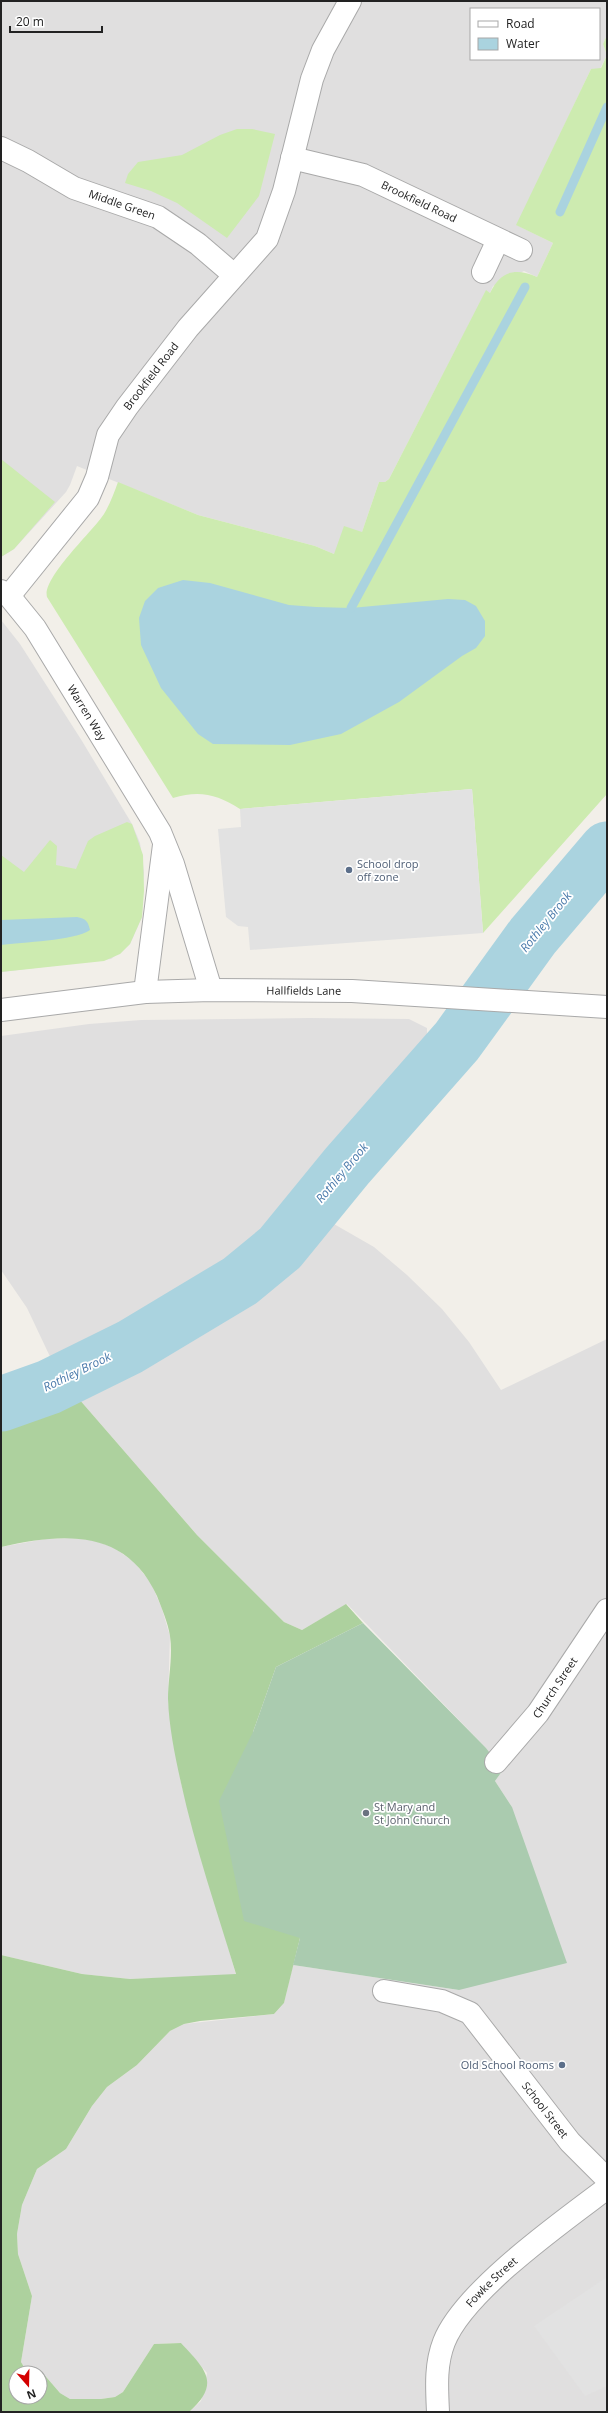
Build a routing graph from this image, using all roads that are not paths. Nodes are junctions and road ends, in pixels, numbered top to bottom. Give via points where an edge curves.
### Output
1 (350, 1) edge
2 (1, 148) edge
3 (292, 158) junction
4 (498, 240) junction
5 (521, 250) dead end
6 (483, 272) dead end
7 (234, 275) junction
8 (5, 594) edge
9 (164, 841) junction
10 (211, 990) junction
11 (145, 992) junction
12 (607, 1007) edge
13 (1, 1010) edge
14 (607, 1610) edge
15 (496, 1762) dead end
16 (384, 1991) dead end
17 (607, 2179) edge
18 (607, 2188) edge
19 (438, 2412) edge

1 - 3 street, Brookfield Road via 323,50 312,79
2 - 7 street, Middle Green via 28,160 74,188 158,216 198,244
3 - 4 street, Brookfield Road via 363,176
3 - 7 street, Brookfield Road via 272,229 267,239
4 - 5 street, Brookfield Road
4 - 6 street
7 - 8 street, Brookfield Road via 188,328 108,435 97,477 88,498
8 - 9 street, Warren Way via 35,628
9 - 10 street, Warren Way
9 - 11 street
10 - 11 street, Hallfields Lane
10 - 12 street, Hallfields Lane via 352,991 431,998
11 - 13 street, Hallfields Lane
14 - 15 street, Church Street via 538,1713
16 - 17 street, School Street via 442,2001 470,2013 561,2132
18 - 19 street, Fowke Street via 485,2287 456,2320 444,2341 440,2356

